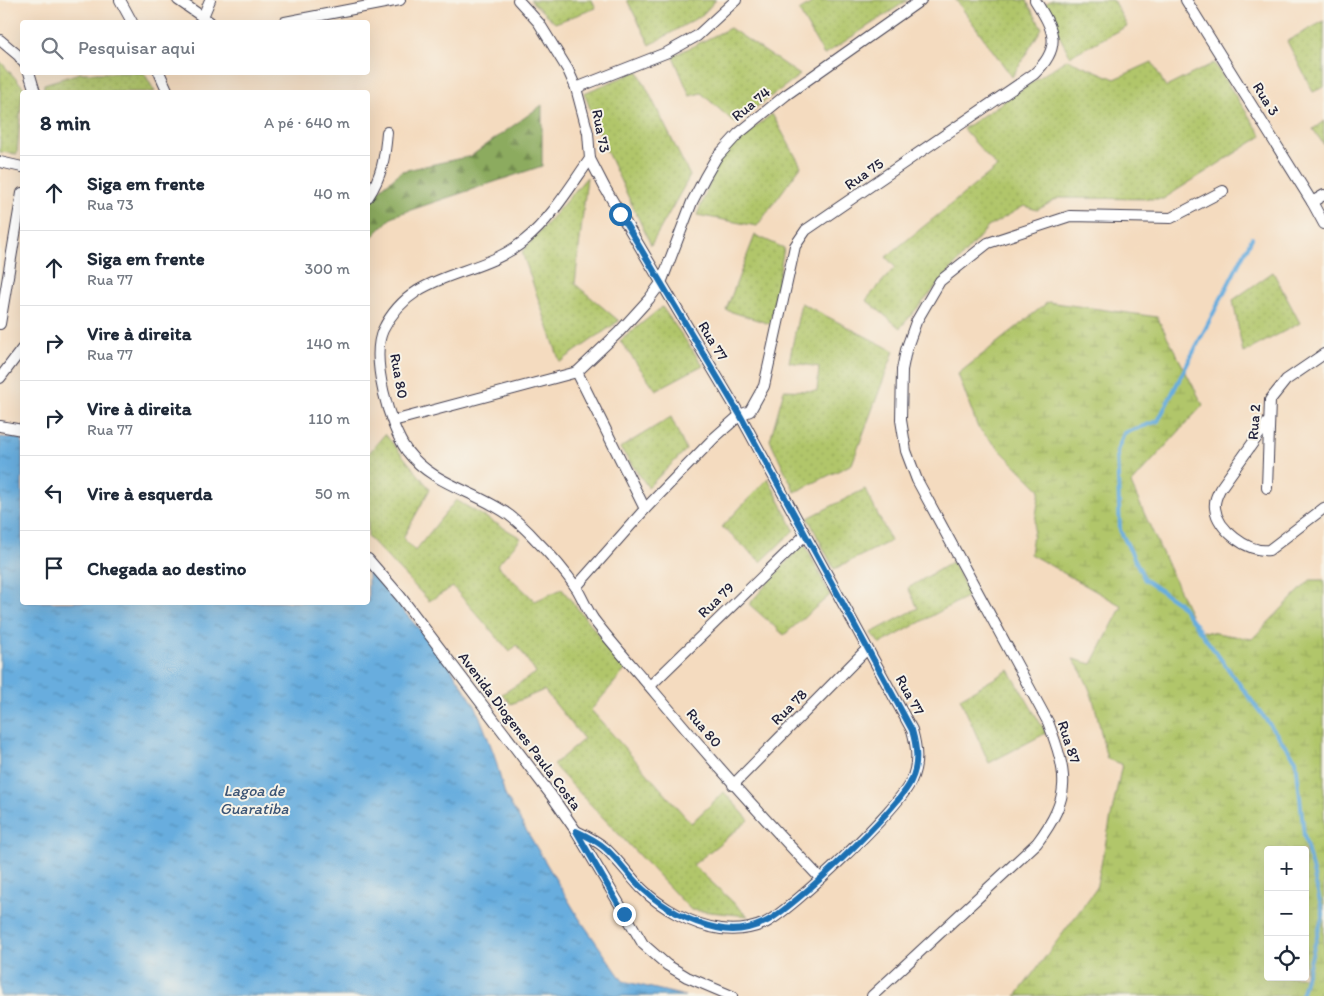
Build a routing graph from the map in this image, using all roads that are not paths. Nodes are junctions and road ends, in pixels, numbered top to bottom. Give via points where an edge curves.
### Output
1 (120, 0) edge
2 (178, 0) edge
3 (210, 0) edge
4 (400, 0) edge
5 (518, 0) edge
6 (736, 0) edge
7 (921, 0) edge
8 (1035, 0) edge
9 (1186, 0) edge
10 (131, 20) edge
11 (205, 20) edge
12 (206, 20) edge
13 (296, 20) edge
14 (0, 40) edge
15 (20, 58) edge
16 (30, 75) edge
17 (160, 75) edge
18 (576, 88) junction
19 (34, 90) edge
20 (167, 90) edge
21 (386, 132) dead end
22 (590, 158) junction
23 (0, 162) edge
24 (20, 167) edge
25 (1223, 191) dead end
26 (370, 194) edge
27 (1324, 195) edge
28 (1312, 202) junction
29 (20, 205) edge
30 (1324, 224) edge
31 (661, 283) junction
32 (0, 324) edge
33 (20, 353) edge
34 (1324, 354) edge
35 (578, 372) junction
36 (0, 378) edge
37 (740, 415) junction
38 (393, 421) junction
39 (1267, 423) junction
40 (0, 426) edge
41 (20, 430) edge
42 (1267, 488) dead end
43 (1324, 508) edge
44 (645, 509) junction
45 (805, 535) junction
46 (370, 561) edge
47 (576, 588) junction
48 (867, 650) junction
49 (650, 686) junction
50 (733, 785) junction
51 (576, 831) junction
52 (820, 878) junction
53 (732, 996) edge
54 (872, 996) edge

1 - 10 street
2 - 11 street
3 - 12 street
4 - 13 street
5 - 18 street, Rua 73 via 558,50
6 - 18 street via 697,36 668,52
7 - 31 street, Rua 74 via 786,95 738,134 716,158 692,202
8 - 37 street, Rua 75 via 1054,33 1046,63 806,230 795,246 764,386 750,411
9 - 28 street, Rua 3
14 - 15 street
16 - 19 street
17 - 20 street
18 - 22 street, Rua 73 via 588,134
21 - 26 street via 384,160
22 - 31 street, Rua 73
22 - 38 street, Rua 80 via 543,223 523,242 494,261 426,285 410,295 388,322 378,352 383,388
23 - 24 street
25 - 54 street, Rua 87 via 1171,218 1070,216 988,243 940,281 916,322 902,370 901,420 906,451 917,480 1048,722 1064,774 1063,798 1054,820 1037,843
27 - 28 street
28 - 30 street, Rua 3
29 - 32 street
31 - 35 street, Rua 74
31 - 37 street, Rua 77
33 - 36 street
34 - 39 street, Rua 2 via 1277,389 1270,400
35 - 38 street
35 - 44 street
37 - 44 street
37 - 45 street, Rua 77
38 - 47 street, Rua 80 via 406,449 421,465 440,479 508,513 551,555
39 - 42 street, Rua 2
39 - 43 street via 1220,489 1215,499 1217,517 1235,537 1261,552
40 - 41 street
44 - 47 street
45 - 48 street, Rua 77
45 - 49 street, Rua 79
46 - 51 street, Avenida Diogenes Paula Costa via 400,596
47 - 49 street, Rua 80 via 593,619
48 - 50 street, Rua 78
48 - 52 street, Rua 77 via 912,730 917,765 900,799
49 - 50 street, Rua 80
50 - 52 street, Rua 80
51 - 52 street, Rua 77 via 607,849 643,890 663,906 720,929 743,930 765,922 785,910
51 - 53 street, Avenida Diogenes Paula Costa via 643,944 667,965

